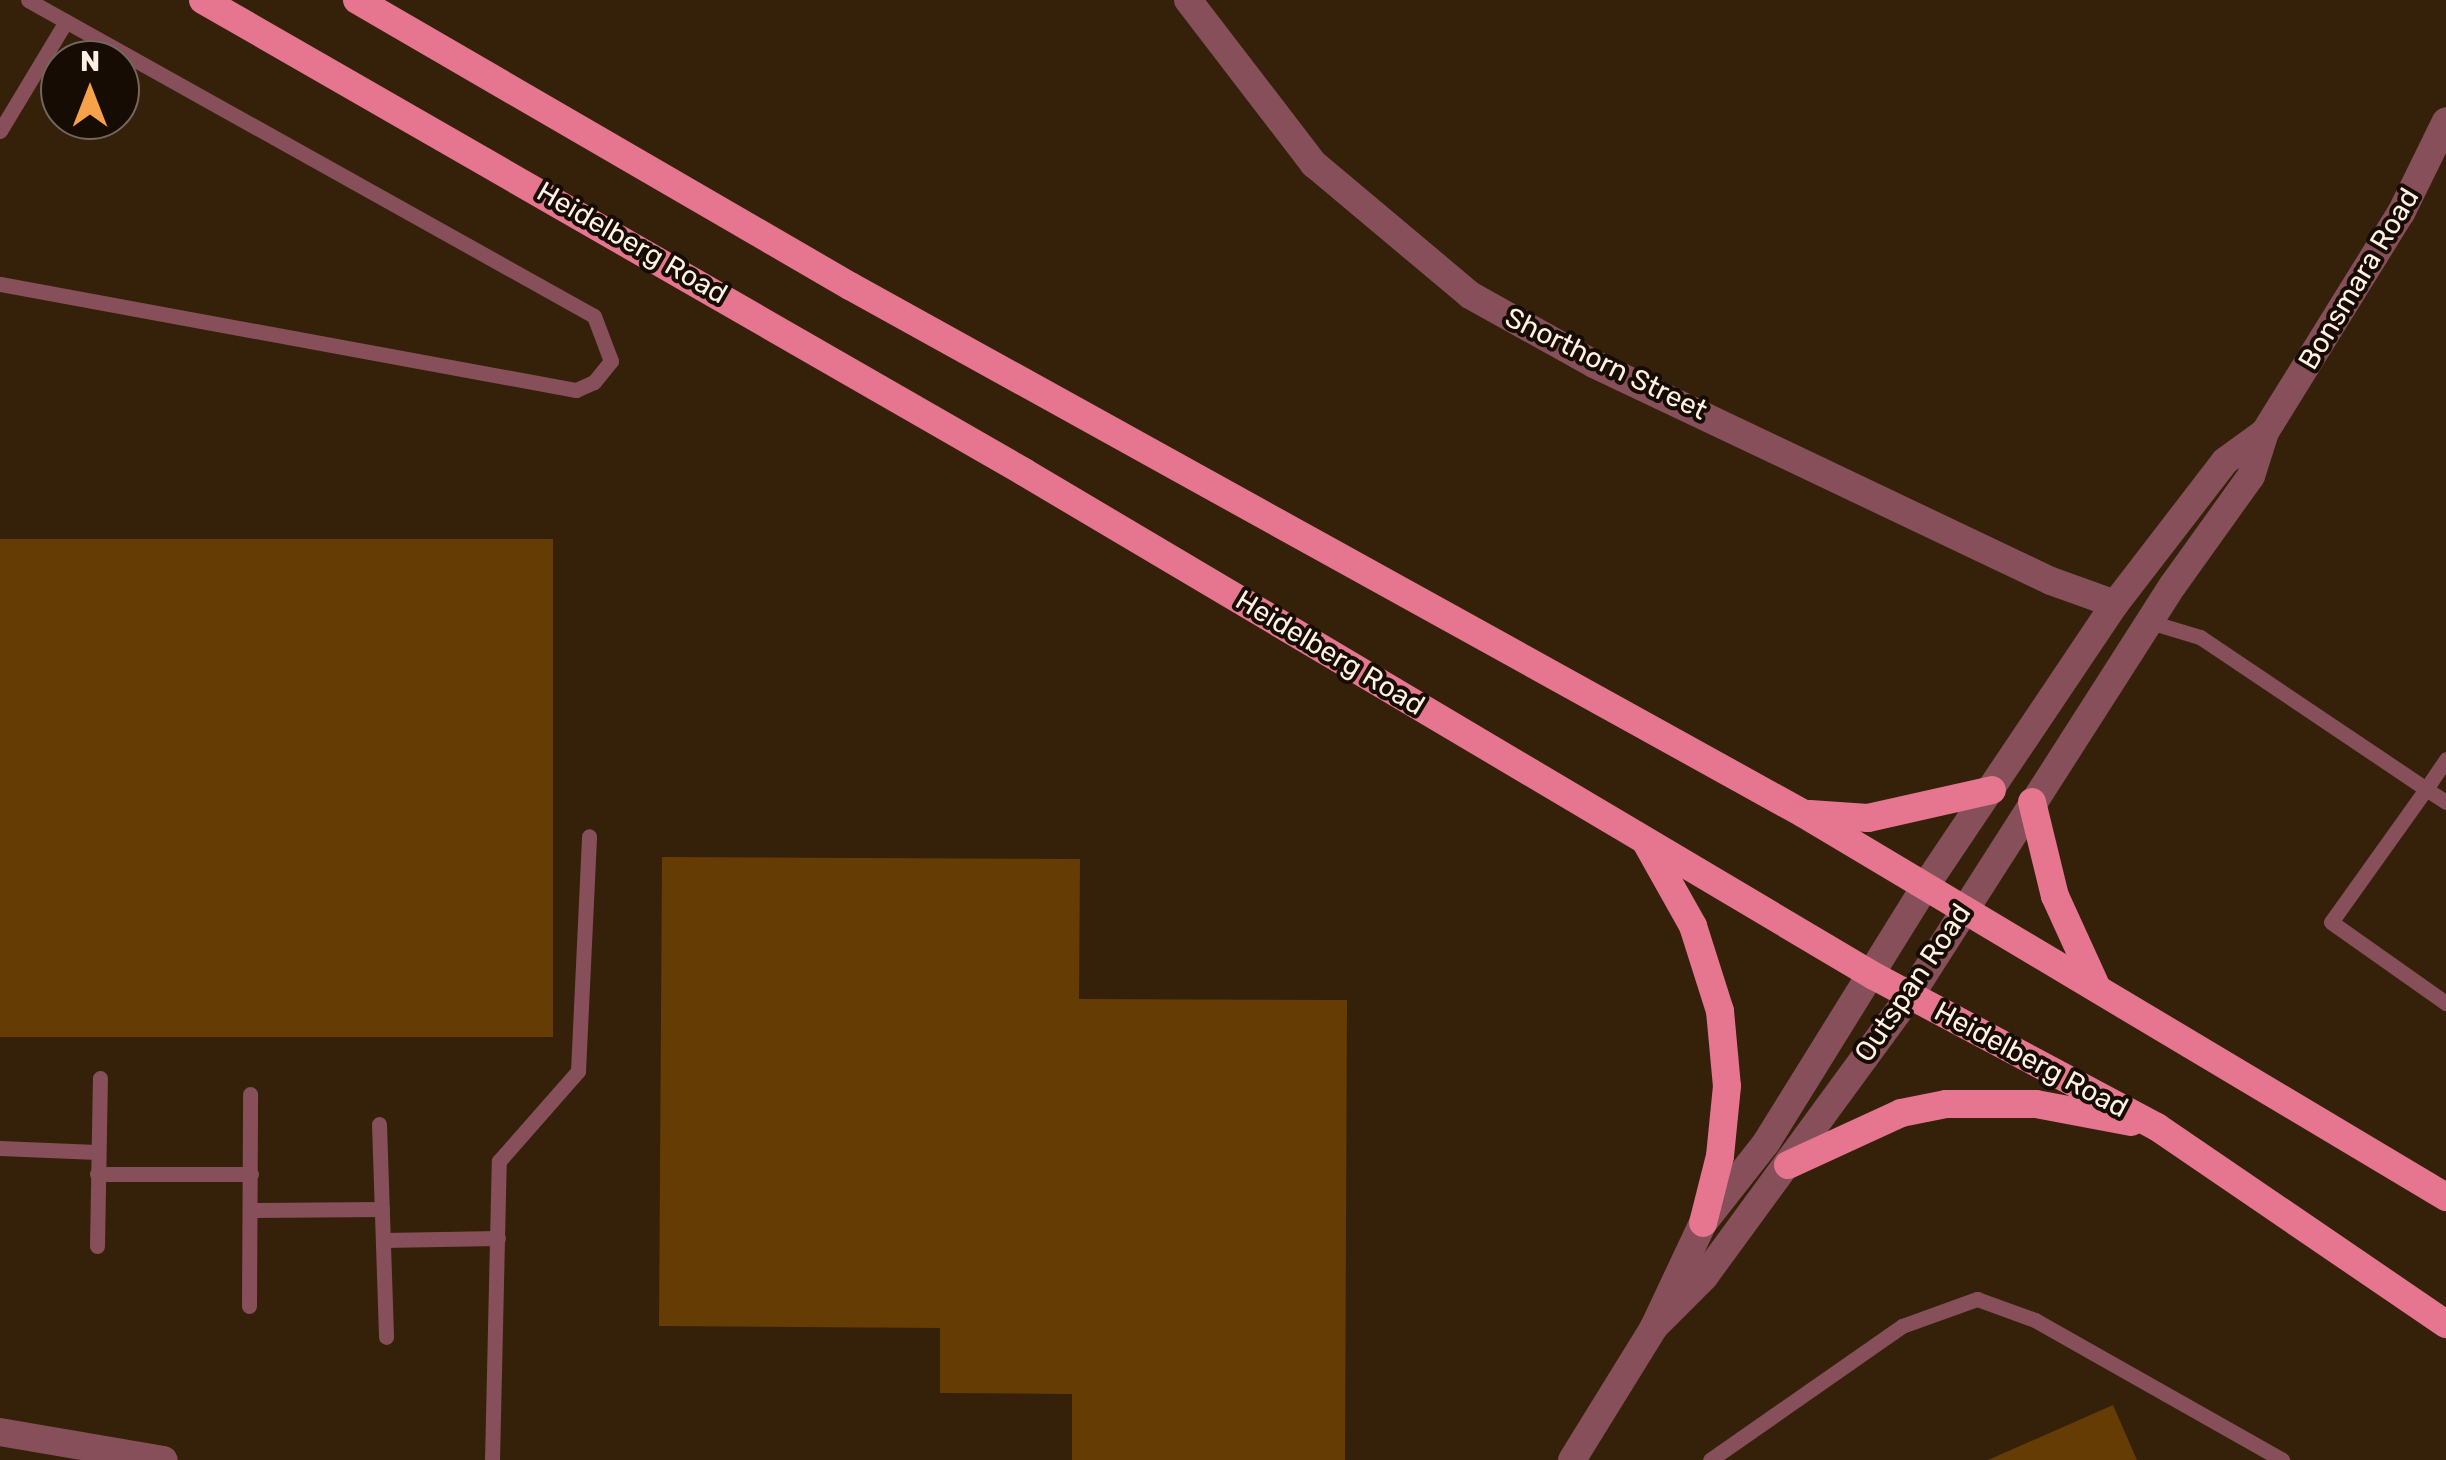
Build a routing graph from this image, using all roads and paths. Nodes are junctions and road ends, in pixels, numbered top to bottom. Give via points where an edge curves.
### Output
1 (28, 0) edge
2 (203, 0) edge
3 (357, 0) edge
4 (1188, 0) edge
5 (66, 22) junction
6 (2446, 121) edge
7 (0, 132) edge
8 (0, 284) edge
9 (2265, 432) junction
10 (2115, 604) junction
11 (2150, 622) junction
12 (2446, 760) edge
13 (2426, 788) junction
14 (1992, 790) junction
15 (2032, 802) junction
16 (2446, 802) edge
17 (1804, 814) junction
18 (590, 836) dead end
19 (1644, 840) junction
20 (1924, 888) junction
21 (1963, 910) junction
22 (1874, 976) junction
23 (2097, 988) junction
24 (1910, 996) junction
25 (2446, 1003) edge
26 (100, 1078) dead end
27 (250, 1094) dead end
28 (378, 1124) dead end
29 (2157, 1127) junction
30 (0, 1148) edge
31 (98, 1152) junction
32 (1788, 1165) junction
33 (98, 1174) junction
34 (251, 1174) junction
35 (2446, 1197) edge
36 (382, 1209) junction
37 (250, 1210) junction
38 (1703, 1223) junction
39 (498, 1238) junction
40 (382, 1240) junction
41 (98, 1246) dead end
42 (249, 1306) dead end
43 (2446, 1324) edge
44 (1654, 1327) junction
45 (386, 1337) dead end
46 (0, 1432) edge
47 (164, 1460) edge
48 (492, 1460) edge
49 (1572, 1460) edge
50 (1710, 1460) edge
51 (2282, 1460) edge

1 - 5 lane
2 - 19 main road, Heidelberg Road via 939,422
3 - 17 main road via 850,286
4 - 10 street, Shorthorn Street via 1314,164 1470,295 1594,364
5 - 7 lane
5 - 8 lane via 594,316 611,361 594,382 576,390
6 - 9 street, Bonsmara Road via 2401,214
9 - 10 street, Bonsmara Road via 2224,461
9 - 11 street, Bonsmara Road via 2251,476
10 - 14 street, Outspan Road
11 - 13 lane via 2200,637
11 - 15 street, Outspan Road
12 - 13 lane
13 - 16 lane
13 - 25 lane via 2331,922
14 - 17 main road via 1868,818
14 - 20 street, Outspan Road
15 - 21 street, Outspan Road
15 - 23 main road via 2055,896
17 - 20 main road
18 - 39 lane via 584,1050 568,1089 522,1130 499,1162
19 - 22 main road, Heidelberg Road
19 - 38 main road via 1693,926 1720,1011 1727,1086 1720,1156
20 - 21 main road
20 - 22 street, Outspan Road
21 - 23 main road
21 - 24 street, Outspan Road
22 - 24 main road, Heidelberg Road
22 - 38 street, Outspan Road via 1766,1144
23 - 35 main road
24 - 29 main road, Heidelberg Road
24 - 32 street, Outspan Road
26 - 31 lane
27 - 34 lane
28 - 36 lane
29 - 32 main road via 2036,1104 1946,1104 1901,1113
29 - 43 main road, Heidelberg Road
30 - 31 lane
31 - 33 lane
32 - 44 street, Outspan Road via 1704,1277
33 - 34 lane
33 - 41 lane
34 - 37 lane
36 - 37 lane
36 - 40 lane
37 - 42 lane
38 - 44 street, Outspan Road
39 - 40 lane
39 - 48 lane
40 - 45 lane
44 - 49 street, Outspan Road
46 - 47 street
50 - 51 lane via 1902,1326 1976,1299 2035,1320

